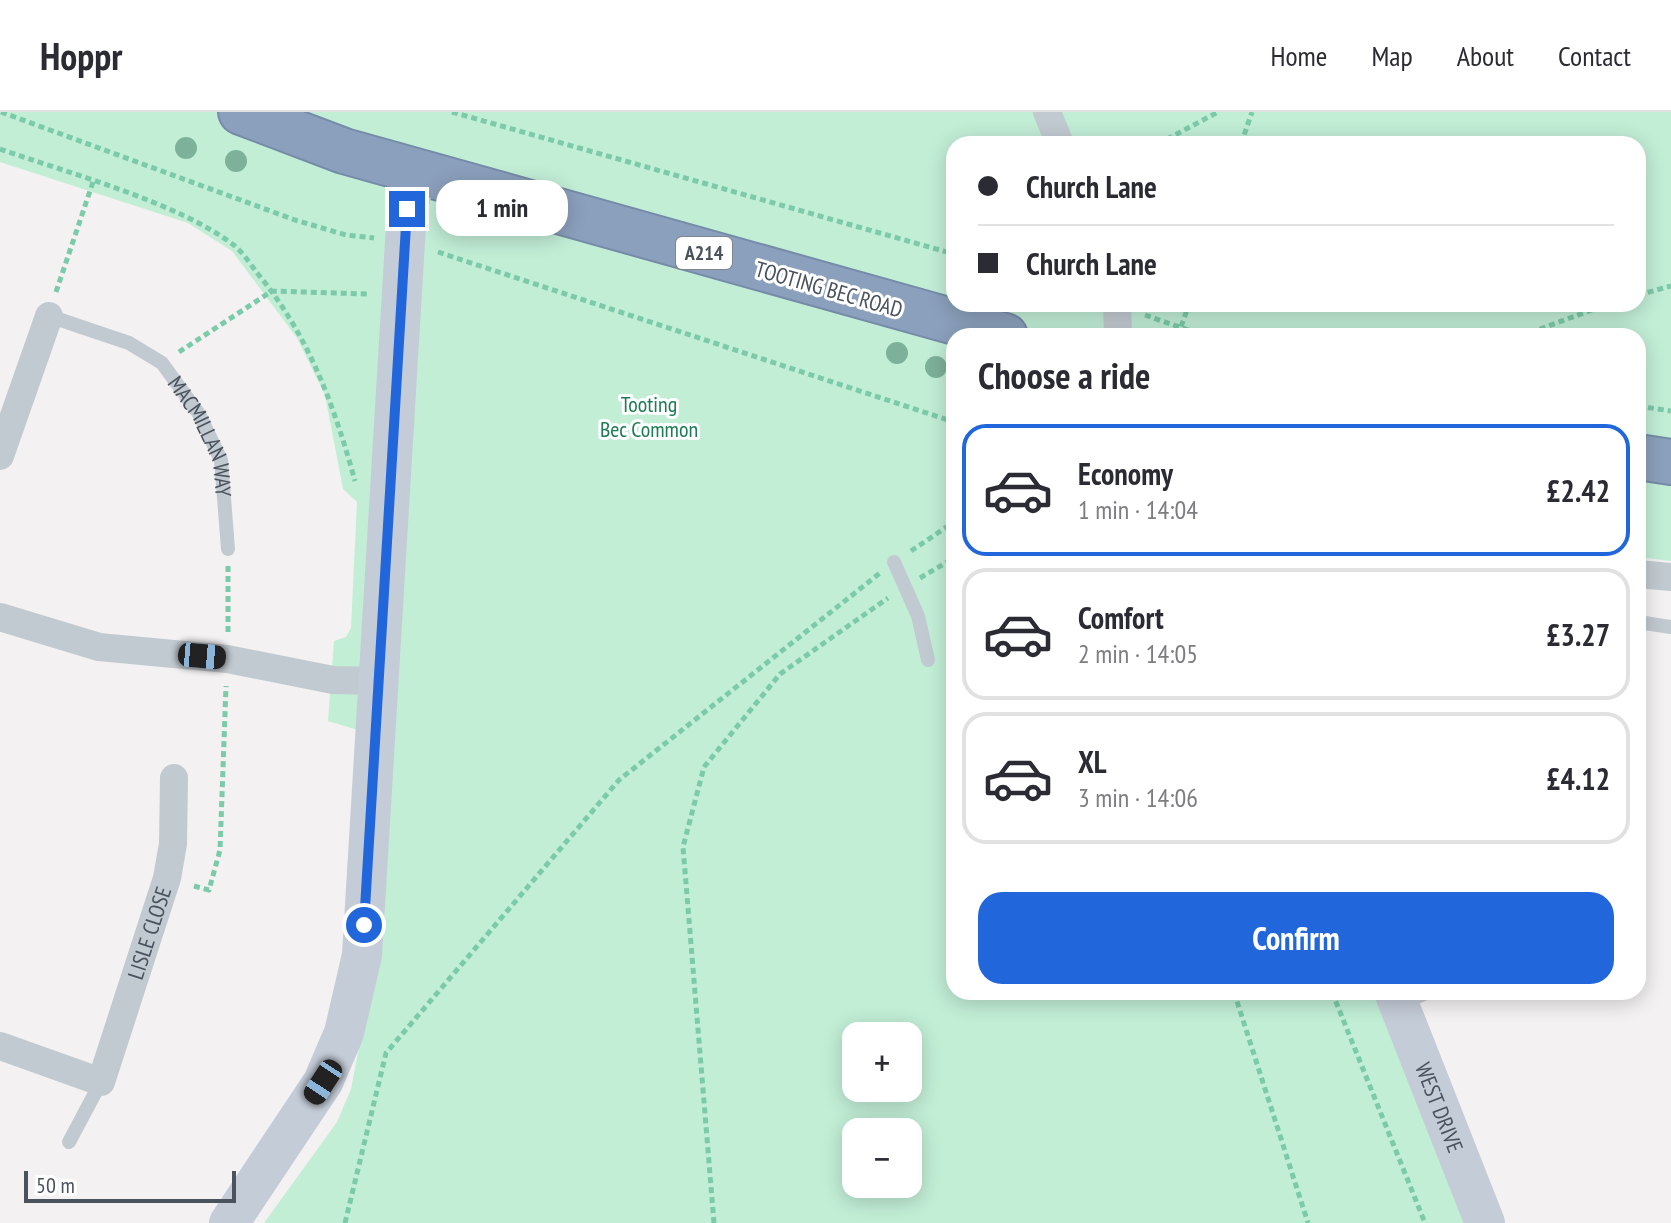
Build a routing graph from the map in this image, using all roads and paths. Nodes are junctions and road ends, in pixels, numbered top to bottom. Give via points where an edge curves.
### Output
1 (1, 112) edge
2 (241, 112) edge
3 (452, 112) edge
4 (1047, 112) edge
5 (1218, 112) edge
6 (1252, 112) edge
7 (1057, 136) edge
8 (1173, 136) edge
9 (1244, 136) edge
10 (0, 149) edge
11 (418, 171) junction
12 (93, 182) junction
13 (407, 242) junction
14 (946, 252) edge
15 (1671, 286) edge
16 (272, 291) junction
17 (1646, 293) edge
18 (368, 294) dead end
19 (1136, 312) edge
20 (1186, 312) edge
21 (1586, 312) edge
22 (49, 316) junction
23 (1181, 327) joint
24 (977, 328) edge
25 (1543, 328) edge
26 (162, 363) junction
27 (1646, 407) edge
28 (1671, 411) edge
29 (946, 419) edge
30 (0, 456) edge
31 (1646, 458) edge
32 (1671, 462) edge
33 (356, 484) dead end
34 (946, 527) edge
35 (228, 549) joint
36 (894, 562) junction
37 (946, 563) edge
38 (1646, 575) edge
39 (1671, 577) edge
40 (905, 587) junction
41 (0, 617) edge
42 (1646, 623) edge
43 (1671, 627) edge
44 (227, 659) junction
45 (928, 660) dead end
46 (377, 681) junction
47 (174, 778) dead end
48 (167, 878) junction
49 (1237, 1000) edge
50 (1335, 1000) edge
51 (1408, 1000) edge
52 (0, 1046) edge
53 (101, 1082) junction
54 (69, 1142) dead end
55 (229, 1223) edge
56 (345, 1223) edge
57 (714, 1223) edge
58 (1308, 1223) edge
59 (1425, 1223) edge
60 (1485, 1223) edge

1 - 13 path via 295,220 346,235
2 - 11 highway, TOOTING BEC ROAD / A214 via 344,151
3 - 14 path
4 - 7 street
5 - 8 path
6 - 9 path
10 - 12 path
11 - 13 main road via 407,209
11 - 24 highway, TOOTING BEC ROAD / A214
12 - 16 path via 189,218 236,247
12 - 22 path
13 - 29 path
13 - 46 main road
15 - 17 path
16 - 18 path
16 - 26 path
16 - 33 path via 307,345 335,407
19 - 23 path
20 - 23 path
21 - 25 path
22 - 26 lane, MACMILLAN WAY via 129,343
22 - 30 street
26 - 35 lane, MACMILLAN WAY via 199,414 221,460
27 - 28 path
31 - 32 highway
34 - 36 path
35 - 44 path
36 - 40 lane
36 - 56 path via 619,780 386,1053
37 - 40 path
38 - 39 street
40 - 45 lane
40 - 57 path via 780,674 704,767 683,847
41 - 44 street via 99,647
42 - 43 lane
44 - 46 street via 333,680
44 - 48 path via 220,850 209,890
46 - 55 main road via 362,955 344,1033 323,1082
47 - 48 street, LISLE CLOSE
48 - 53 street, LISLE CLOSE
49 - 58 path
50 - 59 path
51 - 60 main road, WEST DRIVE
52 - 53 street
53 - 54 lane, LISLE CLOSE

